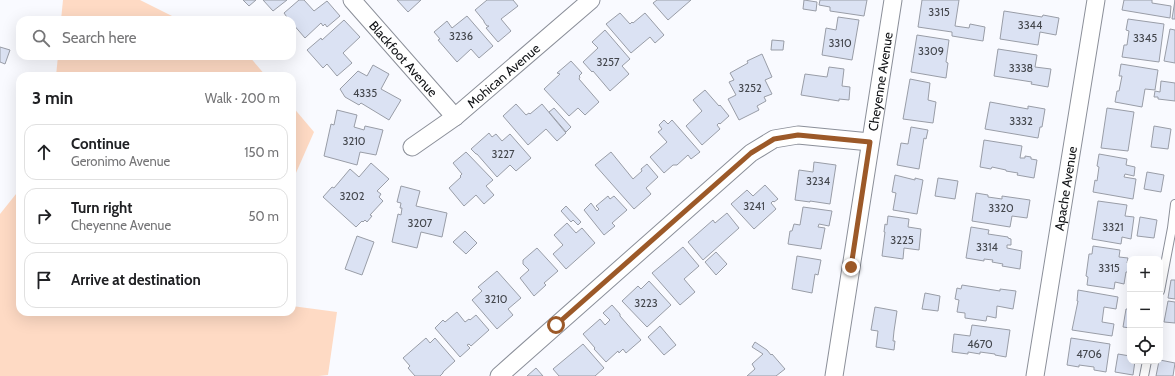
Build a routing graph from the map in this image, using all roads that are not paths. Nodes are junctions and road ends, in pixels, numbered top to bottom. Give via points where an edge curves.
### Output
1 (352, 0) edge
2 (591, 0) edge
3 (893, 0) edge
4 (1096, 0) edge
5 (455, 117) junction
6 (870, 142) junction
7 (412, 148) dead end
8 (1175, 204) edge
9 (1163, 275) edge
10 (1146, 364) edge
11 (499, 376) edge
12 (834, 376) edge
13 (1035, 376) edge
14 (1144, 376) edge

1 - 5 street, Blackfoot Avenue
2 - 5 street, Mohican Avenue
3 - 6 street, Cheyenne Avenue
4 - 13 street, Apache Avenue
5 - 7 street, Mohican Avenue
6 - 11 street via 798,135 774,139 751,153
6 - 12 street, Cheyenne Avenue
8 - 9 lane
10 - 14 lane

